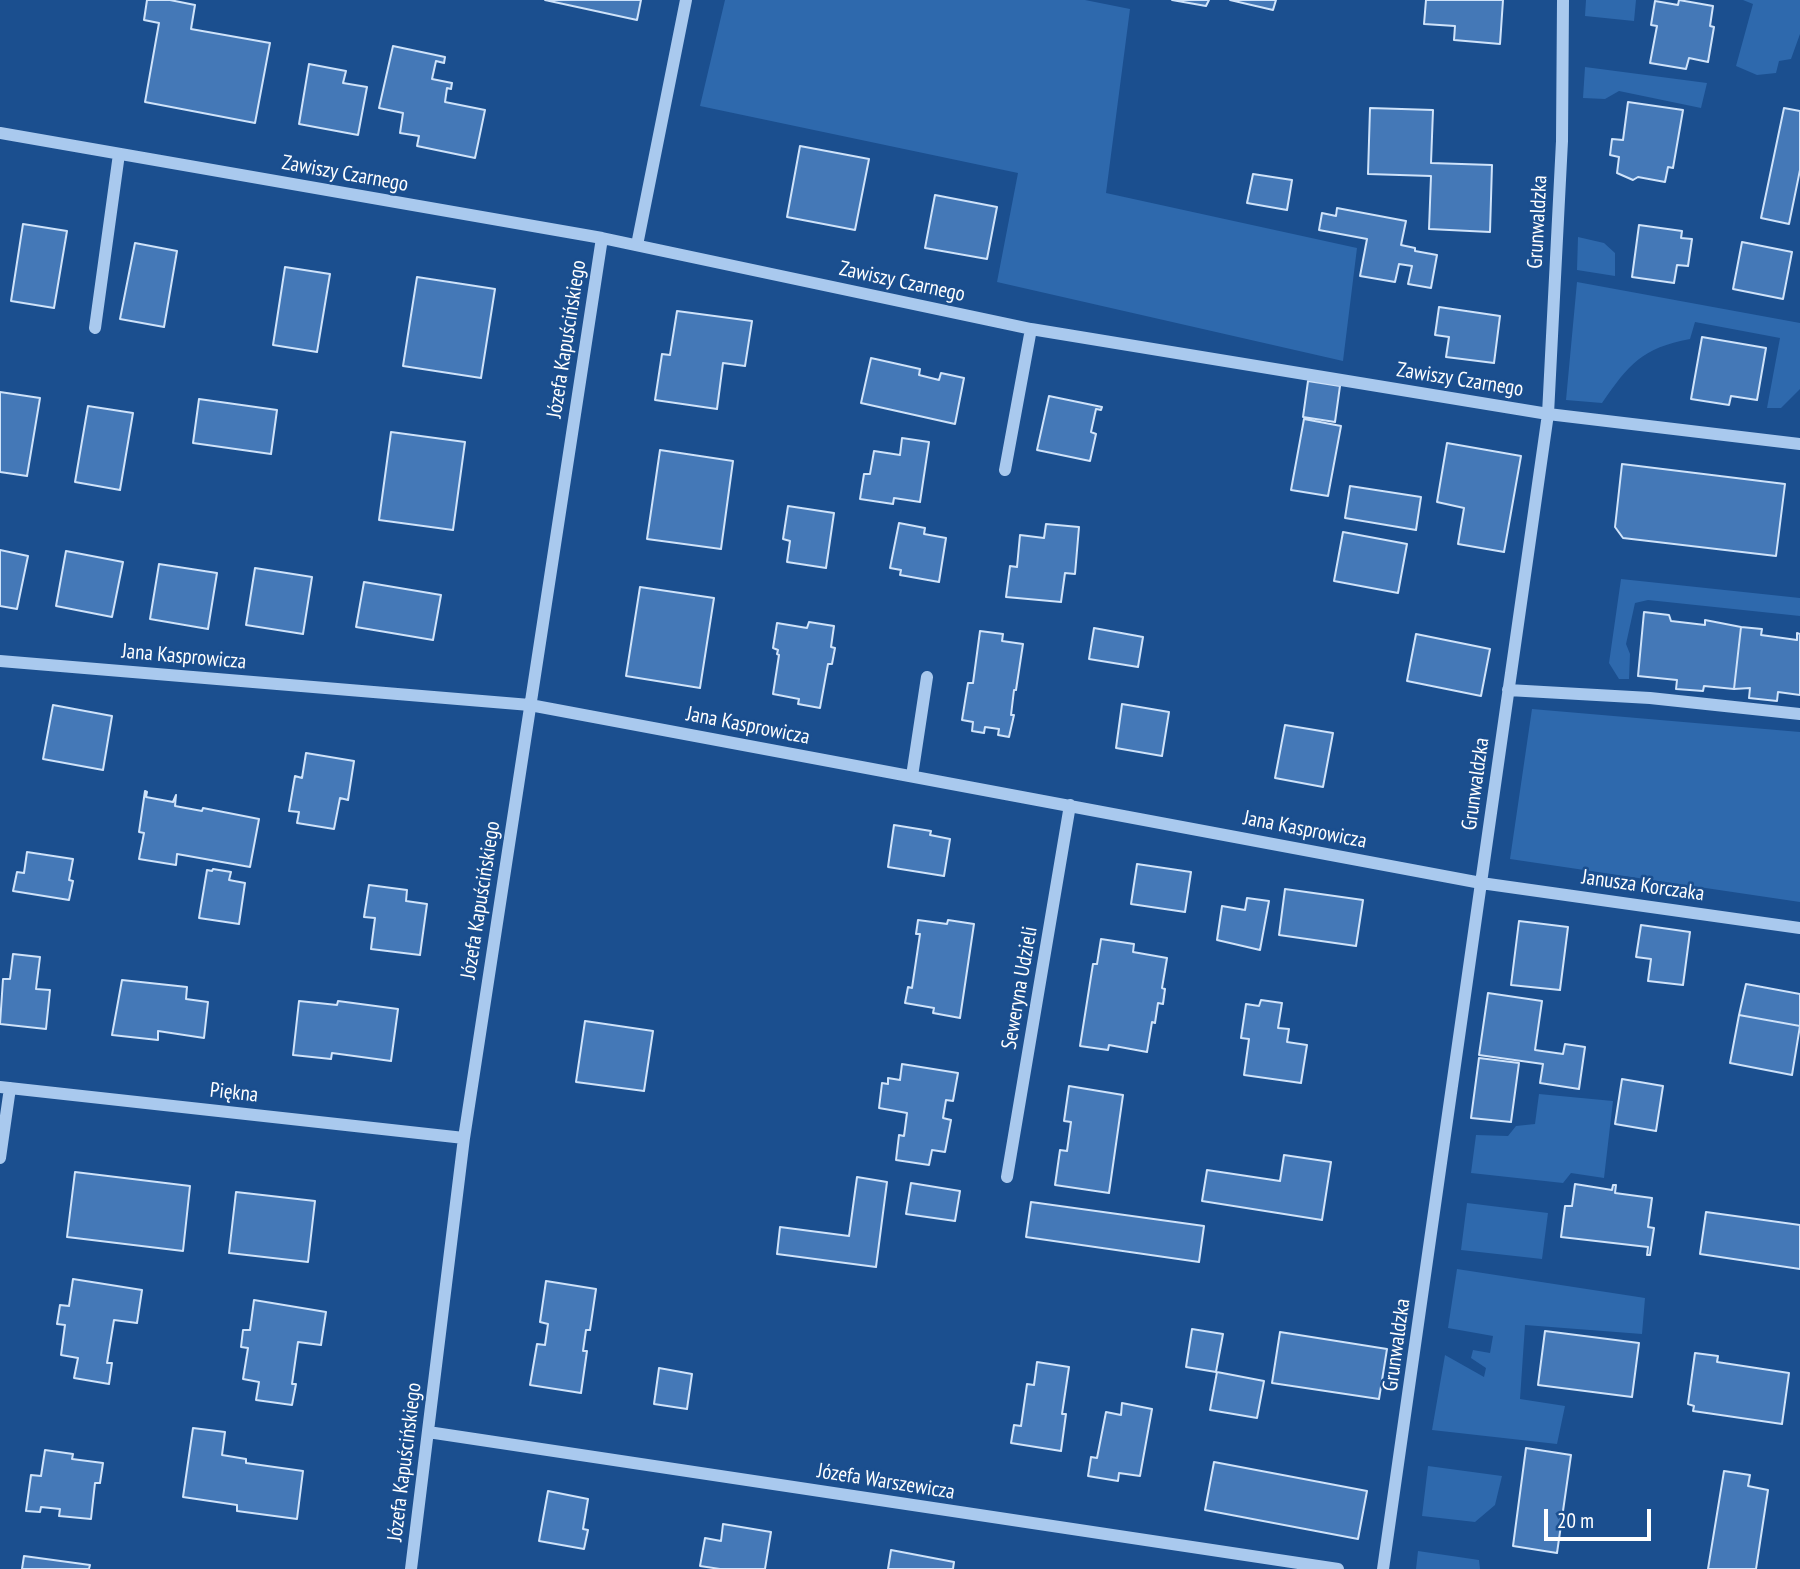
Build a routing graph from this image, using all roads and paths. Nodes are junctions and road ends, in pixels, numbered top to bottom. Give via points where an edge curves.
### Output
1 (686, 0) edge
2 (1563, 0) edge
3 (0, 133) edge
4 (120, 154) junction
5 (602, 238) junction
6 (637, 245) junction
7 (95, 328) dead end
8 (1031, 329) junction
9 (1548, 414) junction
10 (1800, 444) edge
11 (1005, 470) dead end
12 (0, 661) edge
13 (927, 677) dead end
14 (1508, 690) junction
15 (530, 705) junction
16 (1800, 714) edge
17 (912, 776) junction
18 (1070, 806) junction
19 (1481, 883) junction
20 (1800, 928) edge
21 (5, 1088) edge
22 (464, 1138) junction
23 (0, 1158) edge
24 (1007, 1177) dead end
25 (428, 1432) junction
26 (411, 1569) edge
27 (1338, 1569) edge
28 (1383, 1569) edge

1 - 6 street
2 - 9 street, Grunwaldzka via 1562,141
3 - 4 street, Zawiszy Czarnego
4 - 5 street, Zawiszy Czarnego
4 - 7 street
5 - 6 street, Zawiszy Czarnego
5 - 15 street, Józefa Kapuścińskiego
6 - 8 street, Zawiszy Czarnego
8 - 9 street, Zawiszy Czarnego
8 - 11 street
9 - 10 street, Zawiszy Czarnego
9 - 14 street, Grunwaldzka
12 - 15 street, Jana Kasprowicza
13 - 17 street
14 - 16 street via 1650,698
14 - 19 street, Grunwaldzka
15 - 17 street, Jana Kasprowicza
15 - 22 street, Józefa Kapuścińskiego
17 - 18 street, Jana Kasprowicza
18 - 19 street, Jana Kasprowicza
18 - 24 street, Seweryna Udzieli
19 - 20 street, Janusza Korczaka
19 - 28 street, Grunwaldzka
21 - 22 street, Piękna
21 - 23 street
22 - 25 street, Józefa Kapuścińskiego
25 - 26 street, Józefa Kapuścińskiego
25 - 27 street, Józefa Warszewicza

